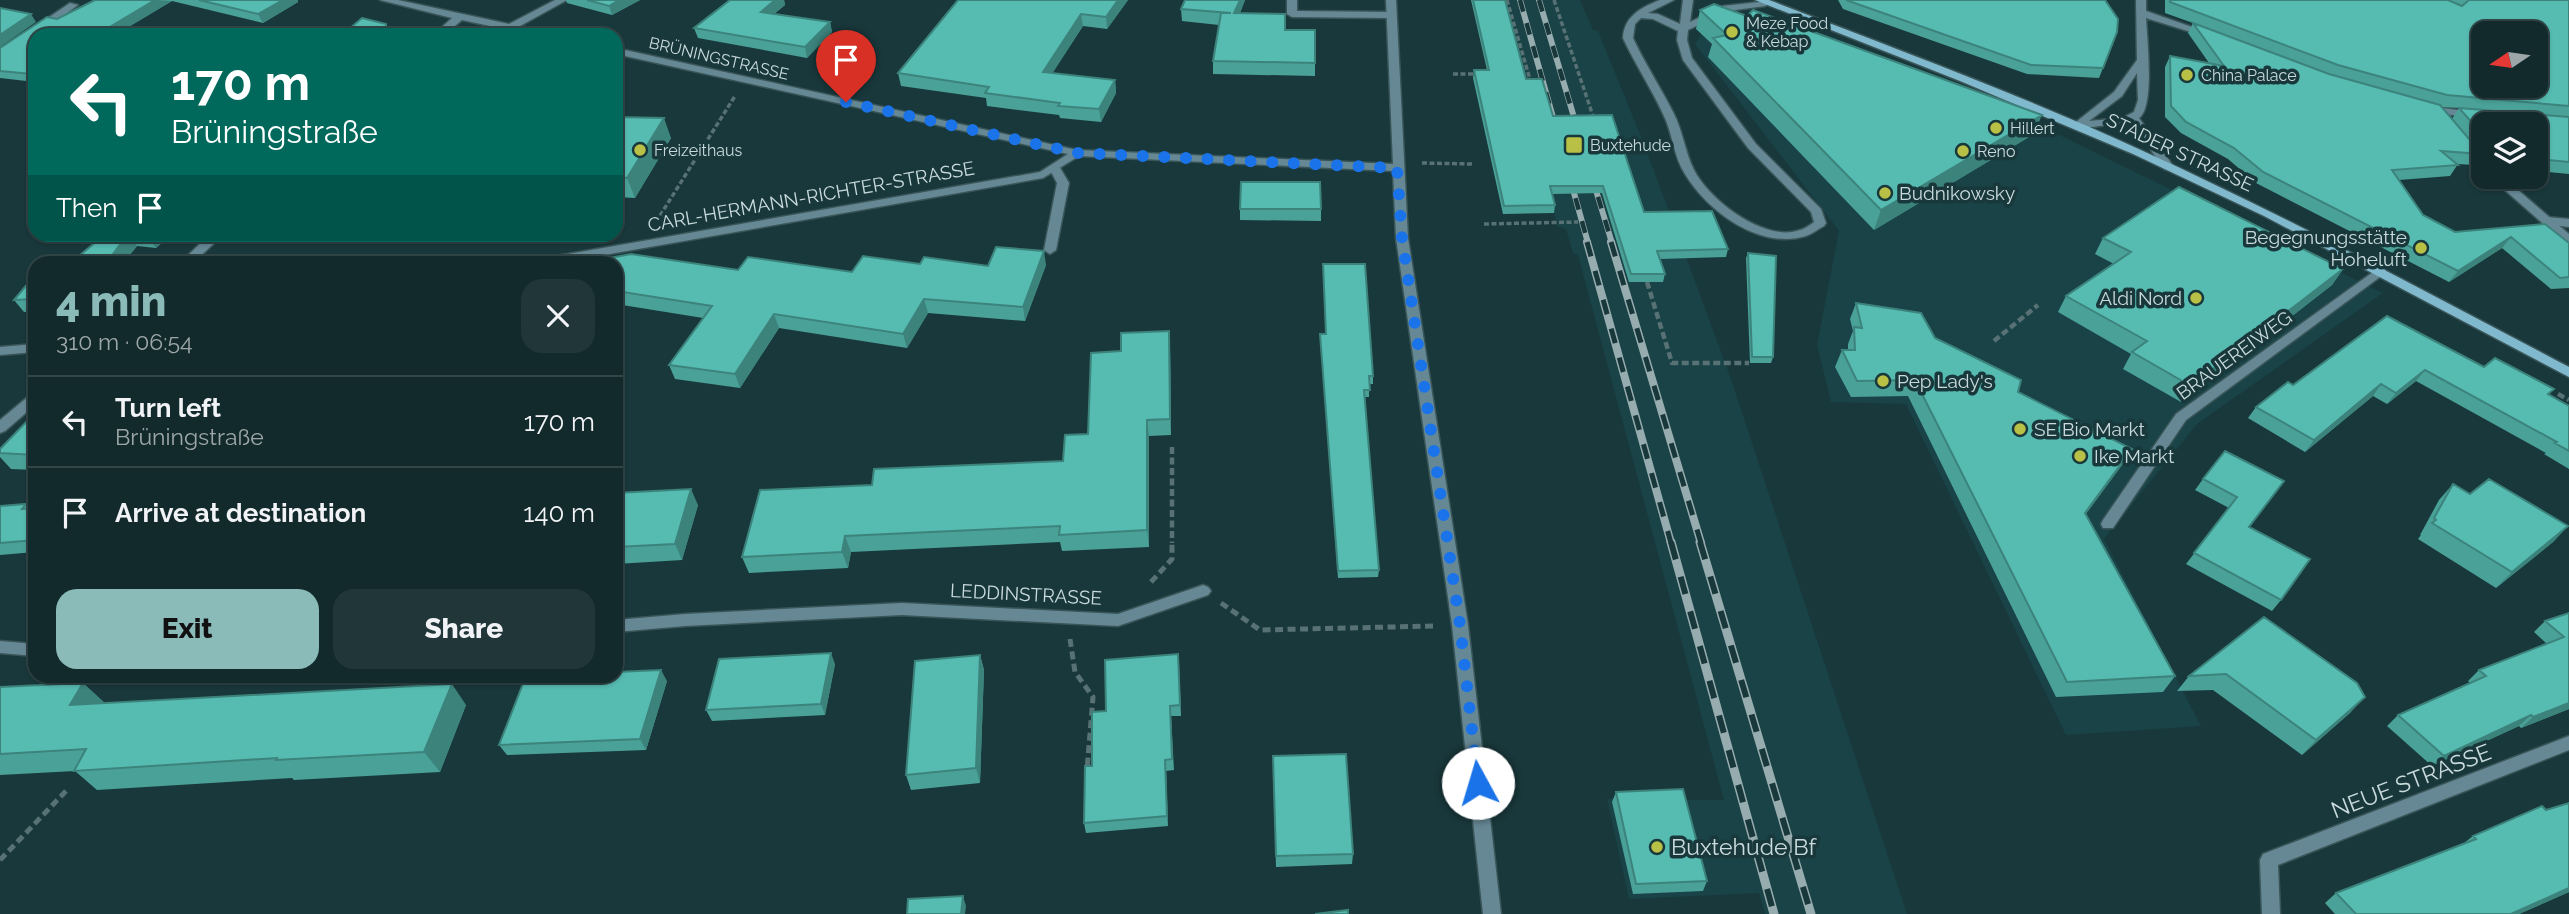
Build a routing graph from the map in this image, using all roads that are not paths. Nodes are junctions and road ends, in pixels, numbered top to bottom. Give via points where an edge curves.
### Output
1 (385, 0) edge
2 (562, 0) edge
3 (1292, 0) edge
4 (1391, 0) edge
5 (1668, 0) edge
6 (1688, 0) edge
7 (2141, 0) edge
8 (1763, 1) edge
9 (74, 5) dead end
10 (2141, 13) junction
11 (1391, 15) junction
12 (1638, 15) junction
13 (459, 16) junction
14 (511, 27) junction
15 (40, 28) edge
16 (446, 28) edge
17 (516, 28) edge
18 (1683, 29) junction
19 (2214, 37) edge
20 (623, 53) edge
21 (2140, 62) junction
22 (2414, 105) edge
23 (2471, 116) edge
24 (2134, 118) junction
25 (2076, 125) junction
26 (2458, 139) edge
27 (1077, 153) junction
28 (2471, 153) edge
29 (1397, 165) junction
30 (2168, 167) junction
31 (1055, 168) junction
32 (2510, 189) edge
33 (2547, 221) junction
34 (2569, 223) edge
35 (2569, 240) edge
36 (209, 242) edge
37 (1050, 250) dead end
38 (194, 256) edge
39 (581, 256) edge
40 (2380, 271) junction
41 (28, 349) edge
42 (0, 351) edge
43 (2569, 373) edge
44 (28, 404) edge
45 (0, 428) edge
46 (2108, 524) dead end
47 (1203, 590) road end
48 (623, 625) edge
49 (0, 647) edge
50 (28, 649) edge
51 (2569, 743) edge
52 (1492, 914) edge
53 (2271, 914) edge

1 - 13 street
2 - 14 street
3 - 11 street via 1292,13
4 - 11 street
5 - 12 street
6 - 18 street
7 - 10 street
8 - 18 street via 1726,8
8 - 25 street, STADER STRASSE
9 - 15 street
10 - 19 street
10 - 21 street
11 - 29 street
12 - 18 street via 1655,16
12 - 18 street via 1627,29 1628,38 1674,124 1689,172 1698,185 1730,216 1767,234 1784,238 1810,232 1820,223 1817,211 1752,146 1687,58
13 - 14 street
13 - 16 street
14 - 17 street
20 - 27 street, BRÜNINGSTRASSE
21 - 24 street via 2142,109
21 - 25 street via 2118,94
22 - 23 street via 2442,117
24 - 25 street
24 - 30 street
25 - 30 street, STADER STRASSE
26 - 28 street
27 - 29 street, BRÜNINGSTRASSE
27 - 31 street, CARL-HERMANN-RICHTER-STRASSE
29 - 52 street via 1402,238 1460,625
30 - 40 street, STADER STRASSE
31 - 37 street via 1063,183
31 - 39 street, CARL-HERMANN-RICHTER-STRASSE via 1043,175
32 - 33 street
33 - 34 street
33 - 35 street
36 - 38 street
40 - 43 street, STADER STRASSE
40 - 46 street, BRAUEREIWEG via 2181,417
41 - 42 street
44 - 45 street
47 - 48 street, LEDDINSTRASSE via 1118,620 902,610
49 - 50 street
51 - 53 street, NEUE STRASSE via 2269,860

